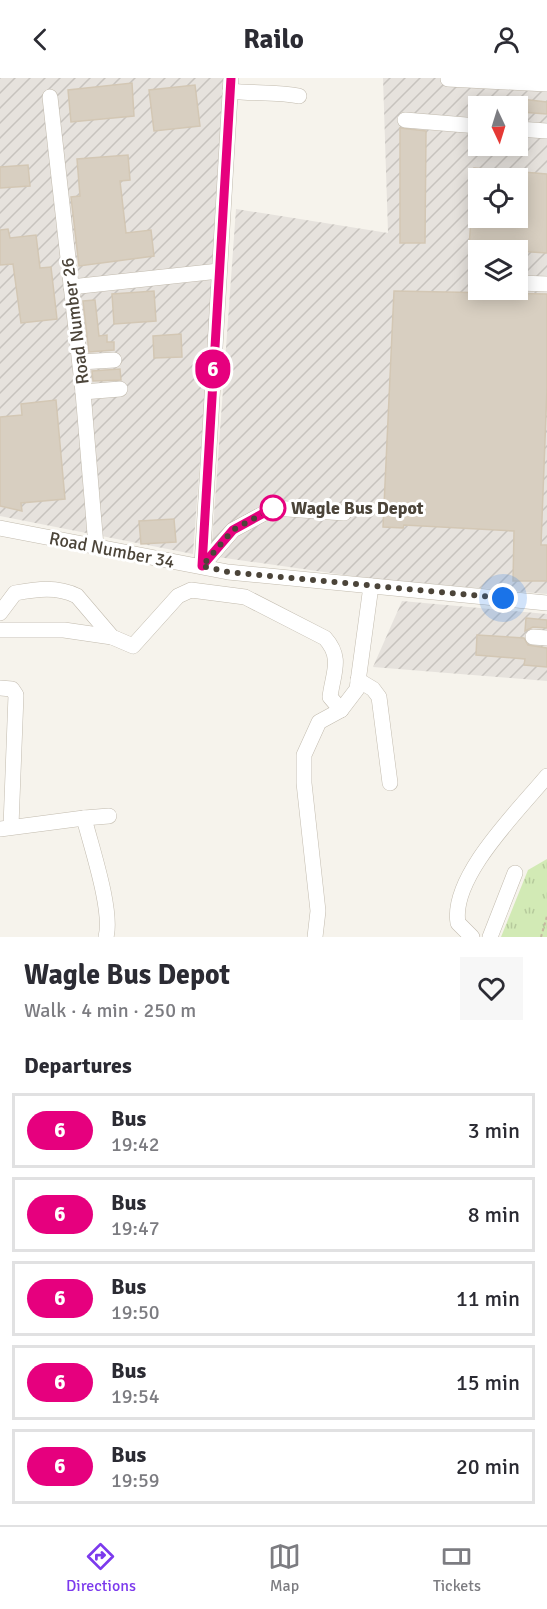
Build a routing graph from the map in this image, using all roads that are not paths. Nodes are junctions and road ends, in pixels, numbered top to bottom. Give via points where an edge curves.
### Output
1 (448, 80) dead end
2 (547, 84) edge
3 (230, 85) edge
4 (299, 96) dead end
5 (50, 97) dead end
6 (405, 120) dead end
7 (468, 125) edge
8 (528, 130) edge
9 (547, 131) edge
10 (219, 271) junction
11 (528, 283) edge
12 (547, 284) edge
13 (71, 287) junction
14 (114, 360) dead end
15 (80, 362) junction
16 (120, 389) dead end
17 (90, 405) junction
18 (344, 513) dead end
19 (0, 528) edge
20 (96, 546) junction
21 (202, 566) junction
22 (371, 586) junction
23 (547, 603) edge
24 (0, 612) edge
25 (0, 630) edge
26 (112, 637) junction
27 (358, 680) junction
28 (0, 688) edge
29 (341, 710) junction
30 (547, 776) edge
31 (390, 783) dead end
32 (110, 816) dead end
33 (84, 818) junction
34 (6, 827) edge
35 (515, 873) dead end
36 (106, 937) edge
37 (315, 937) edge
38 (471, 937) edge
39 (490, 937) edge

1 - 2 street
3 - 4 street via 260,94 283,92
3 - 10 street
5 - 13 street, Road Number 26
6 - 7 street
8 - 9 street
10 - 13 street
10 - 21 street
11 - 12 street
13 - 15 street, Road Number 26
14 - 15 street
15 - 17 street, Road Number 26
16 - 17 street
17 - 20 street, Road Number 26
18 - 21 street via 273,508 233,530
19 - 20 street, Road Number 34
20 - 21 street, Road Number 34
21 - 22 street, Road Number 34
22 - 23 street, Road Number 34
22 - 27 street
24 - 26 street via 15,593 36,589 69,592 77,596
25 - 26 street via 64,630
26 - 29 street via 133,646 178,596 191,590 245,597 325,638 332,646 336,666 330,697
27 - 29 street via 357,689
27 - 31 street via 380,697
28 - 34 street via 12,689 16,695
29 - 37 street via 319,722 304,755 318,910
30 - 38 street via 510,816 462,892 458,923
32 - 33 street
33 - 34 street
33 - 36 street via 102,892
35 - 39 street

